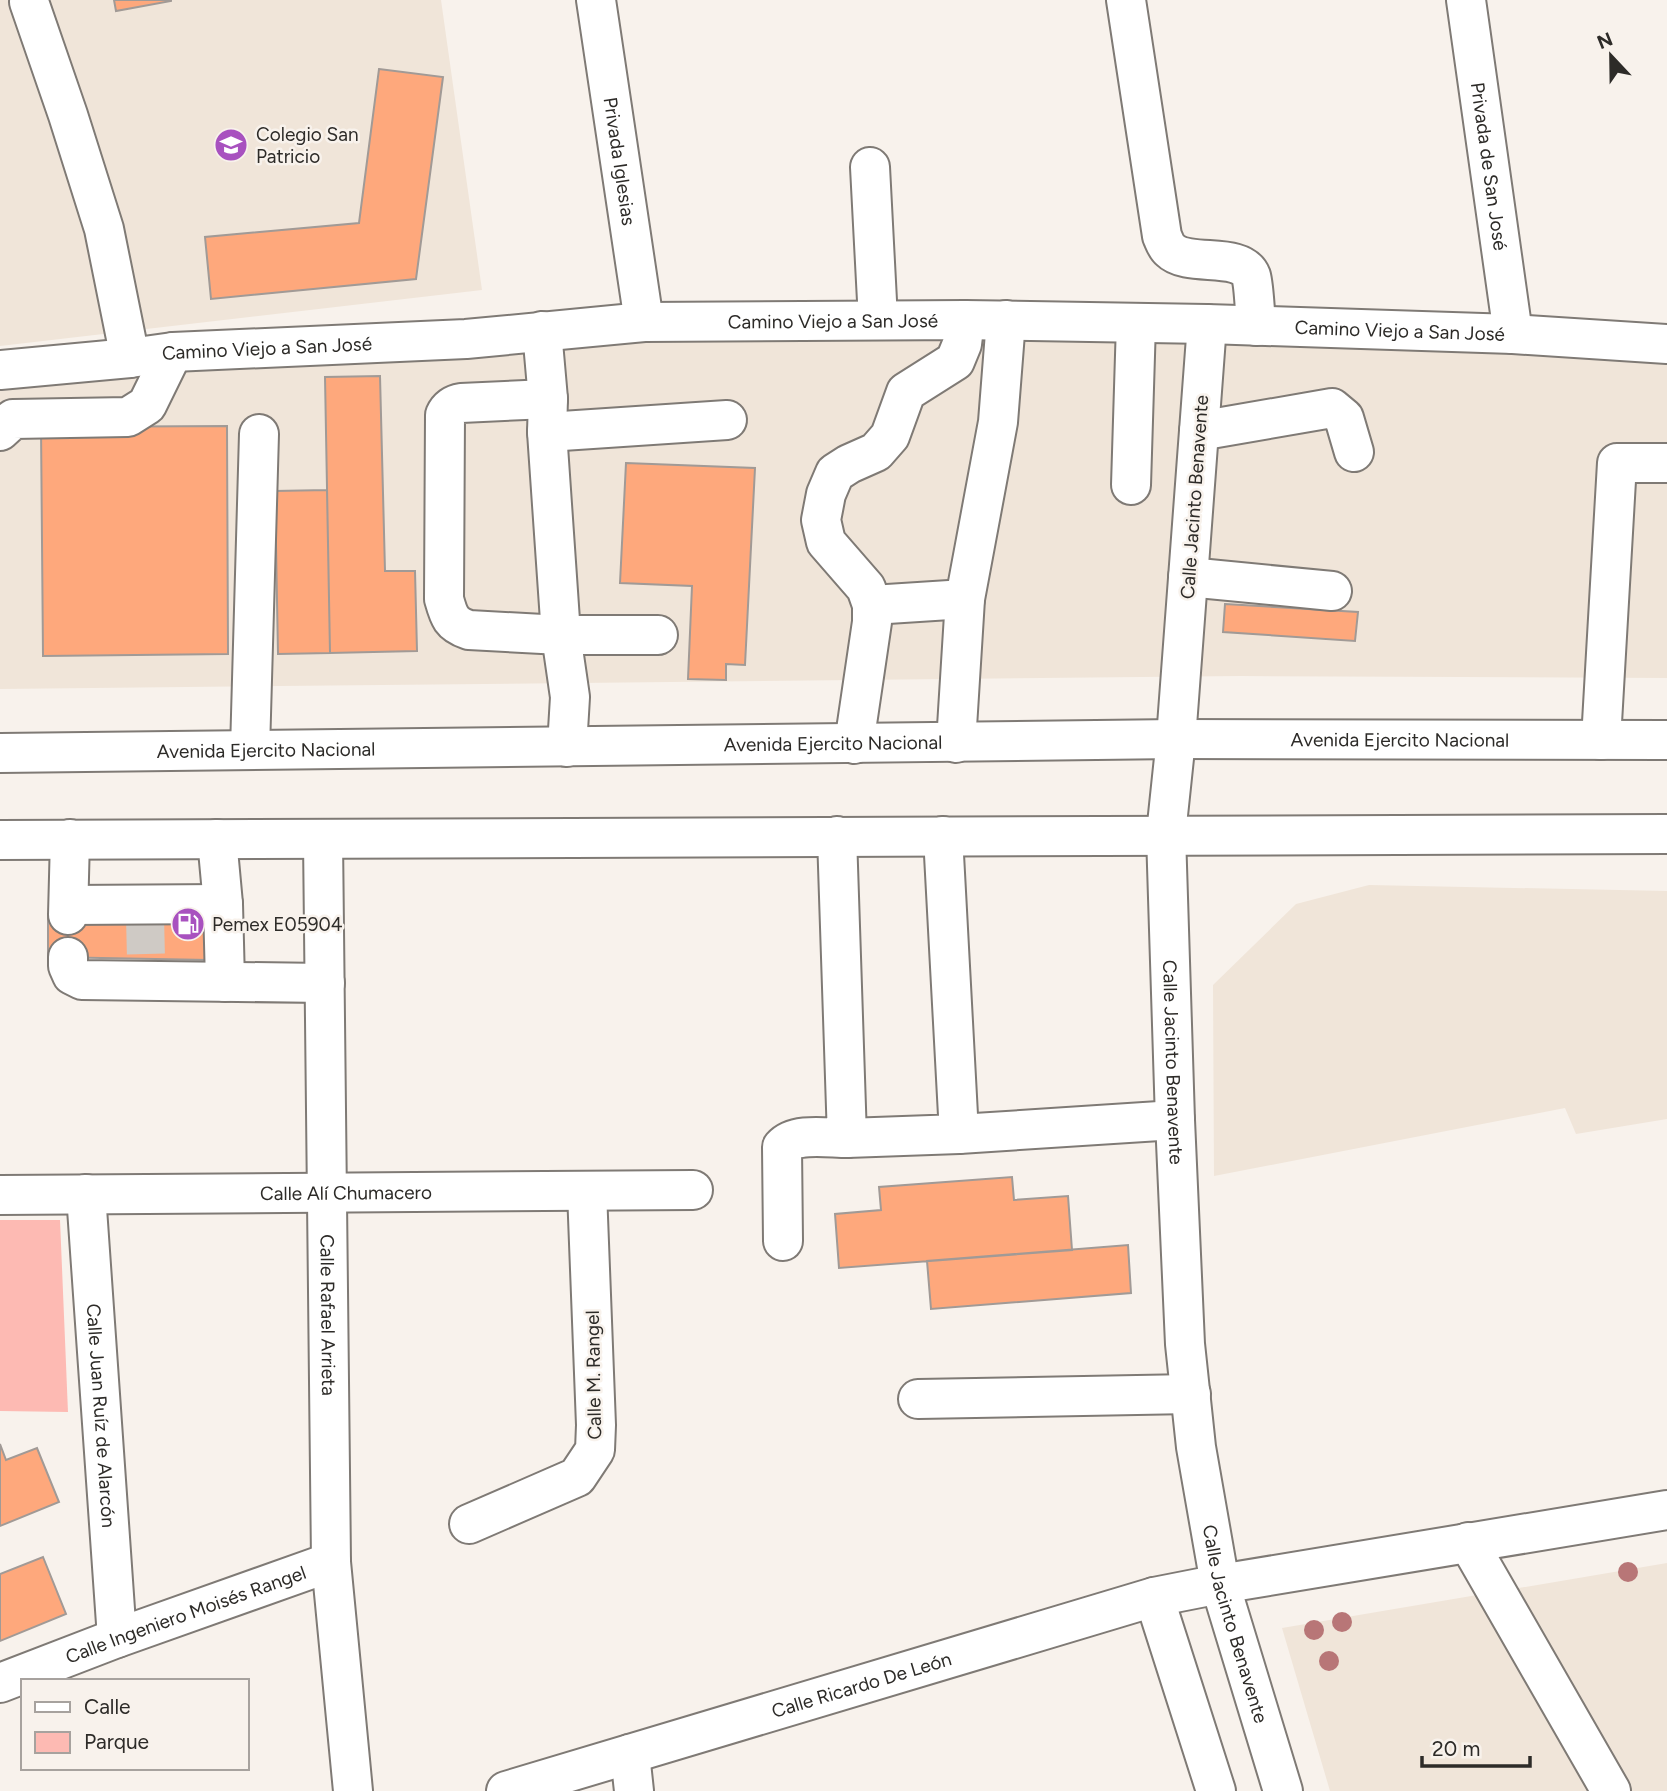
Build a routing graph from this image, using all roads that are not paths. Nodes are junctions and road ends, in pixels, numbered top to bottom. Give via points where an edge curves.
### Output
1 (597, 0) edge
2 (1126, 0) edge
3 (1466, 0) edge
4 (29, 2) dead end
5 (870, 167) dead end
6 (878, 320) junction
7 (965, 320) junction
8 (1006, 320) junction
9 (644, 322) junction
10 (1136, 323) junction
11 (1207, 324) junction
12 (1256, 326) junction
13 (542, 331) junction
14 (1513, 334) junction
15 (1667, 345) edge
16 (173, 352) junction
17 (130, 358) junction
18 (0, 370) edge
19 (547, 416) junction
20 (727, 420) dead end
21 (1199, 430) junction
22 (0, 431) edge
23 (259, 434) dead end
24 (1354, 452) dead end
25 (1667, 463) edge
26 (1131, 485) dead end
27 (1188, 577) junction
28 (1332, 591) dead end
29 (965, 599) junction
30 (872, 605) junction
31 (561, 635) junction
32 (658, 635) dead end
33 (1176, 740) junction
34 (1601, 740) junction
35 (1667, 740) edge
36 (957, 743) junction
37 (854, 744) junction
38 (567, 747) junction
39 (250, 750) junction
40 (0, 752) edge
41 (1667, 834) edge
42 (943, 835) junction
43 (1166, 835) junction
44 (837, 836) junction
45 (70, 839) junction
46 (217, 839) junction
47 (323, 839) junction
48 (0, 840) edge
49 (223, 904) junction
50 (68, 957) dead end
51 (225, 982) junction
52 (324, 984) junction
53 (1175, 1120) junction
54 (959, 1134) junction
55 (847, 1138) junction
56 (693, 1190) dead end
57 (587, 1191) junction
58 (327, 1193) junction
59 (86, 1194) junction
60 (0, 1195) edge
61 (783, 1241) dead end
62 (1191, 1394) junction
63 (918, 1399) dead end
64 (1667, 1510) edge
65 (469, 1524) dead end
66 (1468, 1542) junction
67 (331, 1562) junction
68 (1220, 1584) junction
69 (1154, 1597) junction
70 (117, 1638) junction
71 (0, 1683) edge
72 (630, 1754) junction
73 (353, 1791) edge
74 (506, 1791) edge
75 (634, 1791) edge
76 (1216, 1791) edge
77 (1283, 1791) edge
78 (1611, 1791) edge

1 - 9 street, Privada Iglesias
2 - 12 street via 1162,236 1169,250 1183,258 1244,267 1251,276
3 - 14 street, Privada de San José
4 - 17 street via 104,229
5 - 6 street
6 - 7 street, Camino Viejo a San José
6 - 9 street, Camino Viejo a San José
7 - 8 street, Camino Viejo a San José
7 - 30 street via 955,361 906,392 890,436 876,452 835,473 826,494 821,520 826,542 866,588
8 - 10 street, Camino Viejo a San José
8 - 29 street via 998,422
9 - 13 street, Camino Viejo a San José
10 - 11 street, Camino Viejo a San José
10 - 26 street
11 - 12 street, Camino Viejo a San José
11 - 21 street, Calle Jacinto Benavente
12 - 14 street, Camino Viejo a San José
13 - 16 street, Camino Viejo a San José via 466,339
13 - 19 street
14 - 15 street, Camino Viejo a San José
16 - 17 street, Camino Viejo a San José
16 - 22 street via 147,405 128,417 13,419
17 - 18 street, Camino Viejo a San José
19 - 20 street
19 - 31 street
19 - 31 street via 461,403 447,411 444,599 453,621 470,630
21 - 24 street via 1332,408 1344,418
21 - 27 street, Calle Jacinto Benavente
23 - 39 street
25 - 34 street via 1617,463
27 - 28 street
27 - 33 street, Calle Jacinto Benavente
29 - 30 street
29 - 36 street
30 - 37 street
31 - 32 street
31 - 38 street via 569,697
33 - 34 street, Avenida Ejercito Nacional
33 - 36 street, Avenida Ejercito Nacional
33 - 43 street, Calle Jacinto Benavente
34 - 35 street, Avenida Ejercito Nacional
36 - 37 street, Avenida Ejercito Nacional
37 - 38 street, Avenida Ejercito Nacional
38 - 39 street, Avenida Ejercito Nacional
39 - 40 street, Avenida Ejercito Nacional
41 - 43 street
42 - 43 street
42 - 44 street
42 - 54 street
43 - 53 street, Calle Jacinto Benavente
44 - 47 street
44 - 55 street
45 - 46 street
45 - 48 street
45 - 49 street via 69,910
46 - 47 street
46 - 49 street
47 - 52 street, Calle Rafael Arrieta
49 - 51 street
50 - 51 street via 72,975 82,979 146,970
51 - 52 street
52 - 58 street, Calle Rafael Arrieta
53 - 54 street
53 - 62 street, Calle Jacinto Benavente
54 - 55 street
55 - 61 street via 799,1138 782,1147
56 - 57 street, Calle Alí Chumacero
57 - 58 street, Calle Alí Chumacero
57 - 65 street, Calle M. Rangel via 595,1450 577,1477
58 - 59 street, Calle Alí Chumacero
58 - 67 street, Calle Rafael Arrieta
59 - 60 street, Calle Alí Chumacero
59 - 70 street, Calle Juan Ruíz de Alarcón
62 - 63 street
62 - 68 street, Calle Jacinto Benavente
64 - 66 street, Calle Ricardo De León
66 - 68 street, Calle Ricardo De León
66 - 78 street
67 - 70 street, Calle Ingeniero Moisés Rangel
67 - 73 street, Calle Rafael Arrieta
68 - 69 street, Calle Ricardo De León
68 - 77 street, Calle Jacinto Benavente
69 - 72 street, Calle Ricardo De León
69 - 76 street
70 - 71 street, Calle Ingeniero Moisés Rangel
72 - 74 street, Calle Ricardo De León
72 - 75 street

